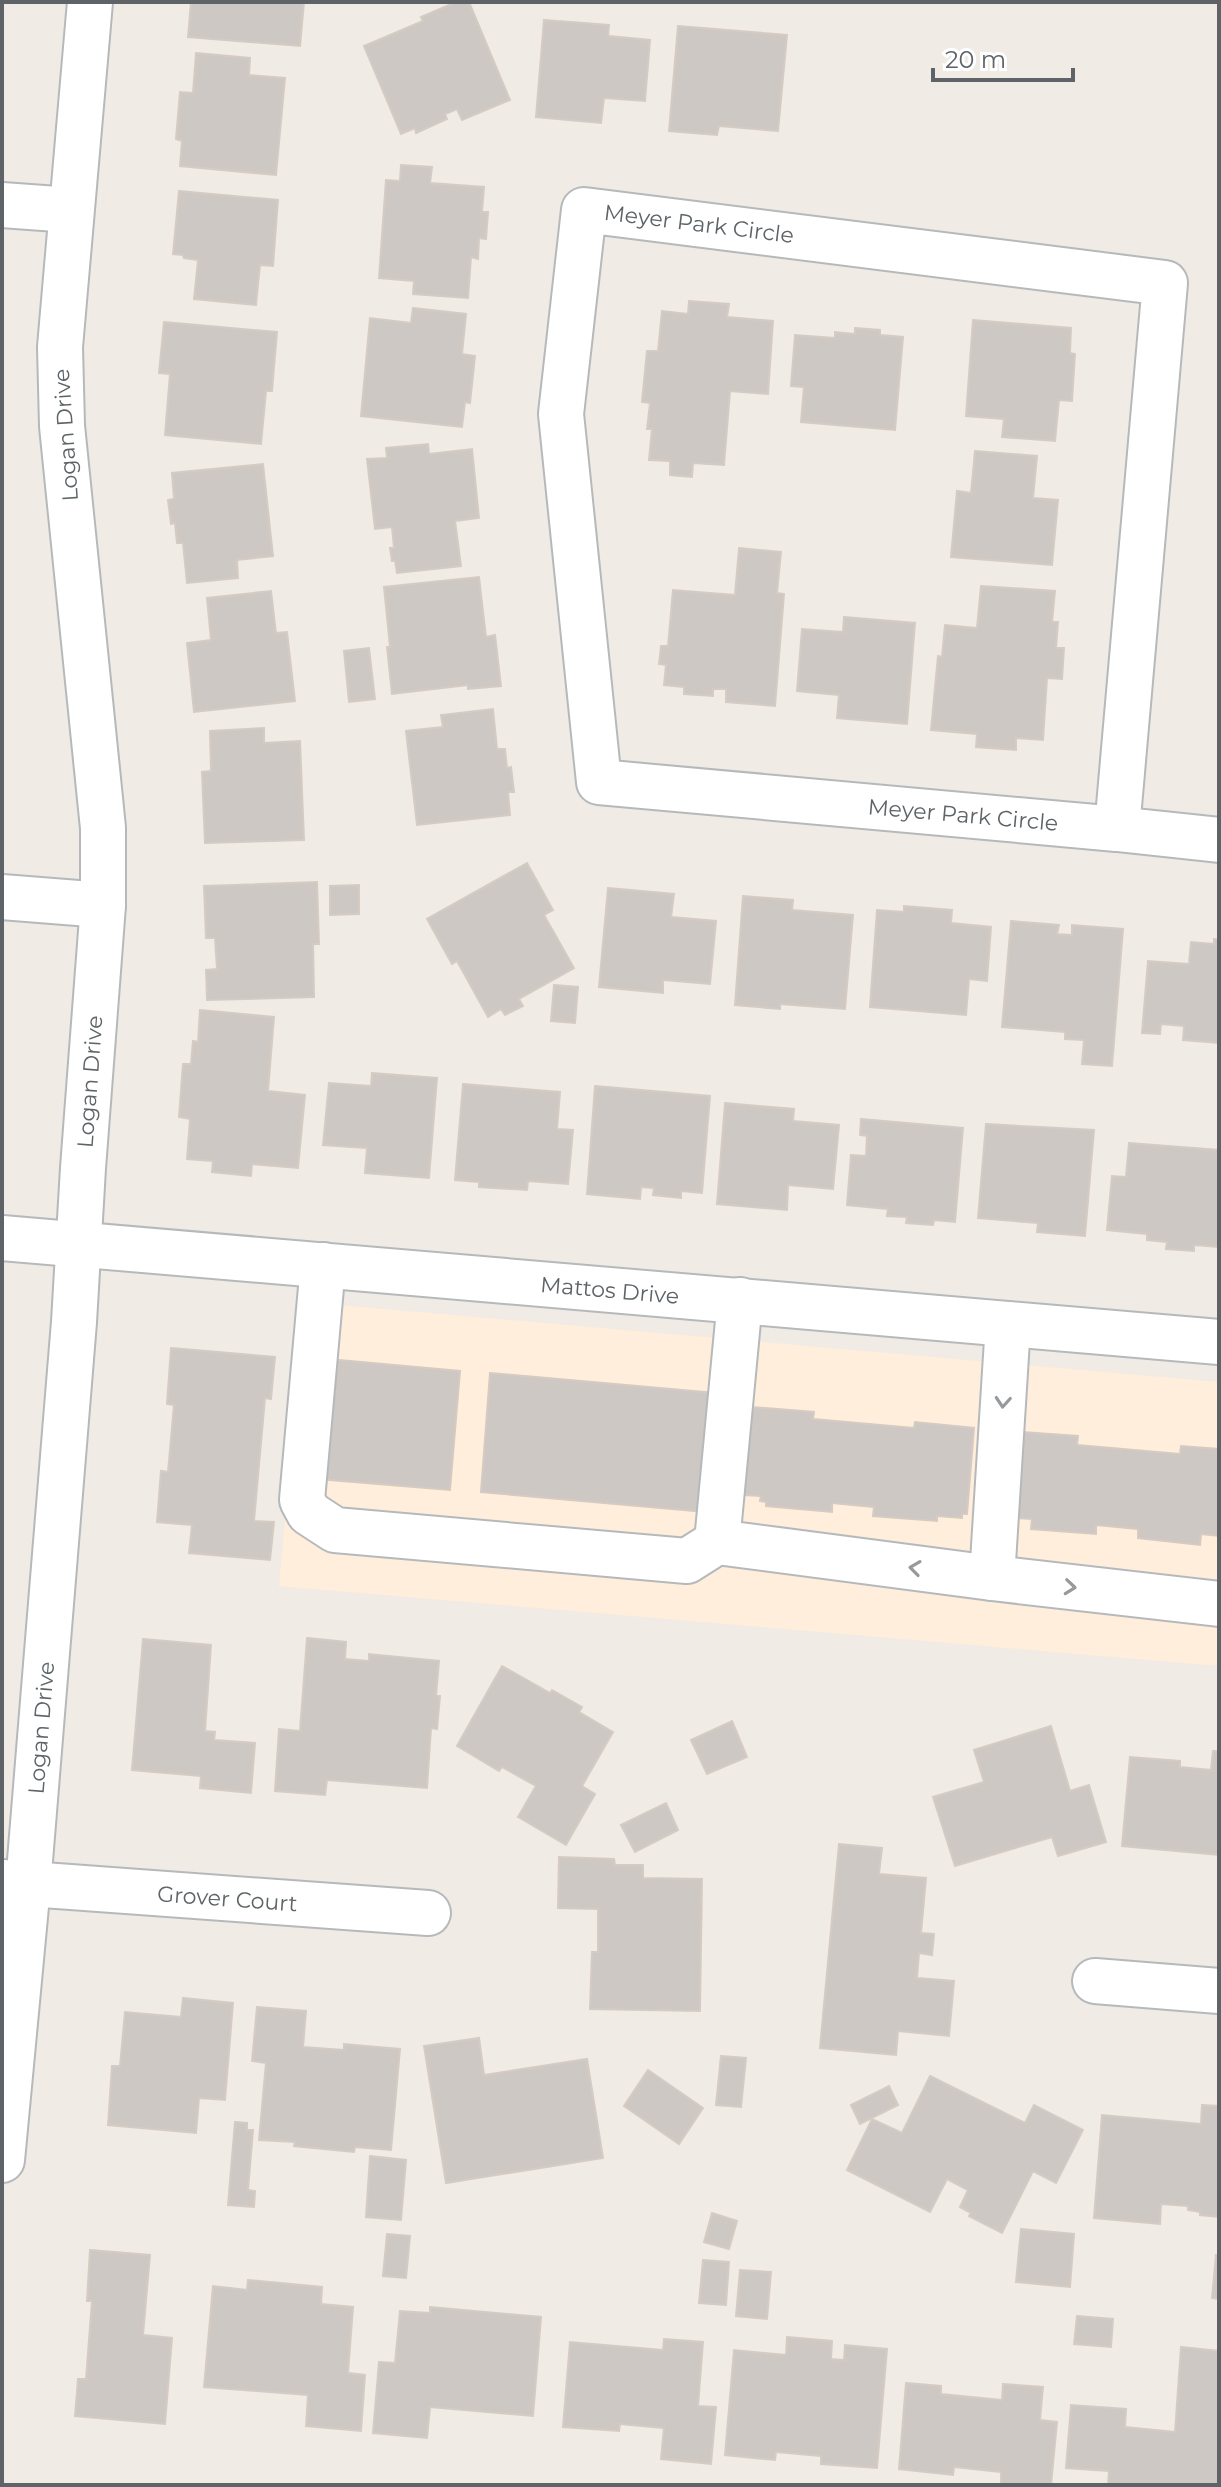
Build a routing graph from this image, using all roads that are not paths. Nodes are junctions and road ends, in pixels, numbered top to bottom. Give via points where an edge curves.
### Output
1 (90, 2) edge
2 (2, 205) edge
3 (71, 210) junction
4 (1117, 829) junction
5 (1219, 840) edge
6 (2, 897) edge
7 (103, 905) junction
8 (2, 1238) edge
9 (79, 1245) junction
10 (323, 1265) junction
11 (740, 1300) junction
12 (1008, 1324) junction
13 (1219, 1342) edge
14 (717, 1542) junction
15 (992, 1578) junction
16 (1219, 1604) edge
17 (15, 1884) edge
18 (428, 1913) dead end
19 (1095, 1981) dead end
20 (1219, 1991) edge
21 (2, 2160) edge

1 - 3 street, Logan Drive
2 - 3 street
3 - 7 street, Logan Drive via 60,347 62,426 103,828
4 - 4 street, Meyer Park Circle via 599,782 561,414 584,210 1165,283
4 - 5 street, Meyer Park Circle
6 - 7 street
7 - 9 street, Logan Drive
8 - 9 street, Mattos Drive
9 - 10 street, Mattos Drive
9 - 17 street, Logan Drive
10 - 11 street, Mattos Drive
10 - 14 street via 302,1500 309,1513 335,1530 687,1561
11 - 12 street, Mattos Drive
11 - 14 street
12 - 13 street, Mattos Drive
12 -> 15 street
15 -> 14 street
15 -> 16 street
17 - 18 street, Grover Court
17 - 21 street, Logan Drive
19 - 20 street

